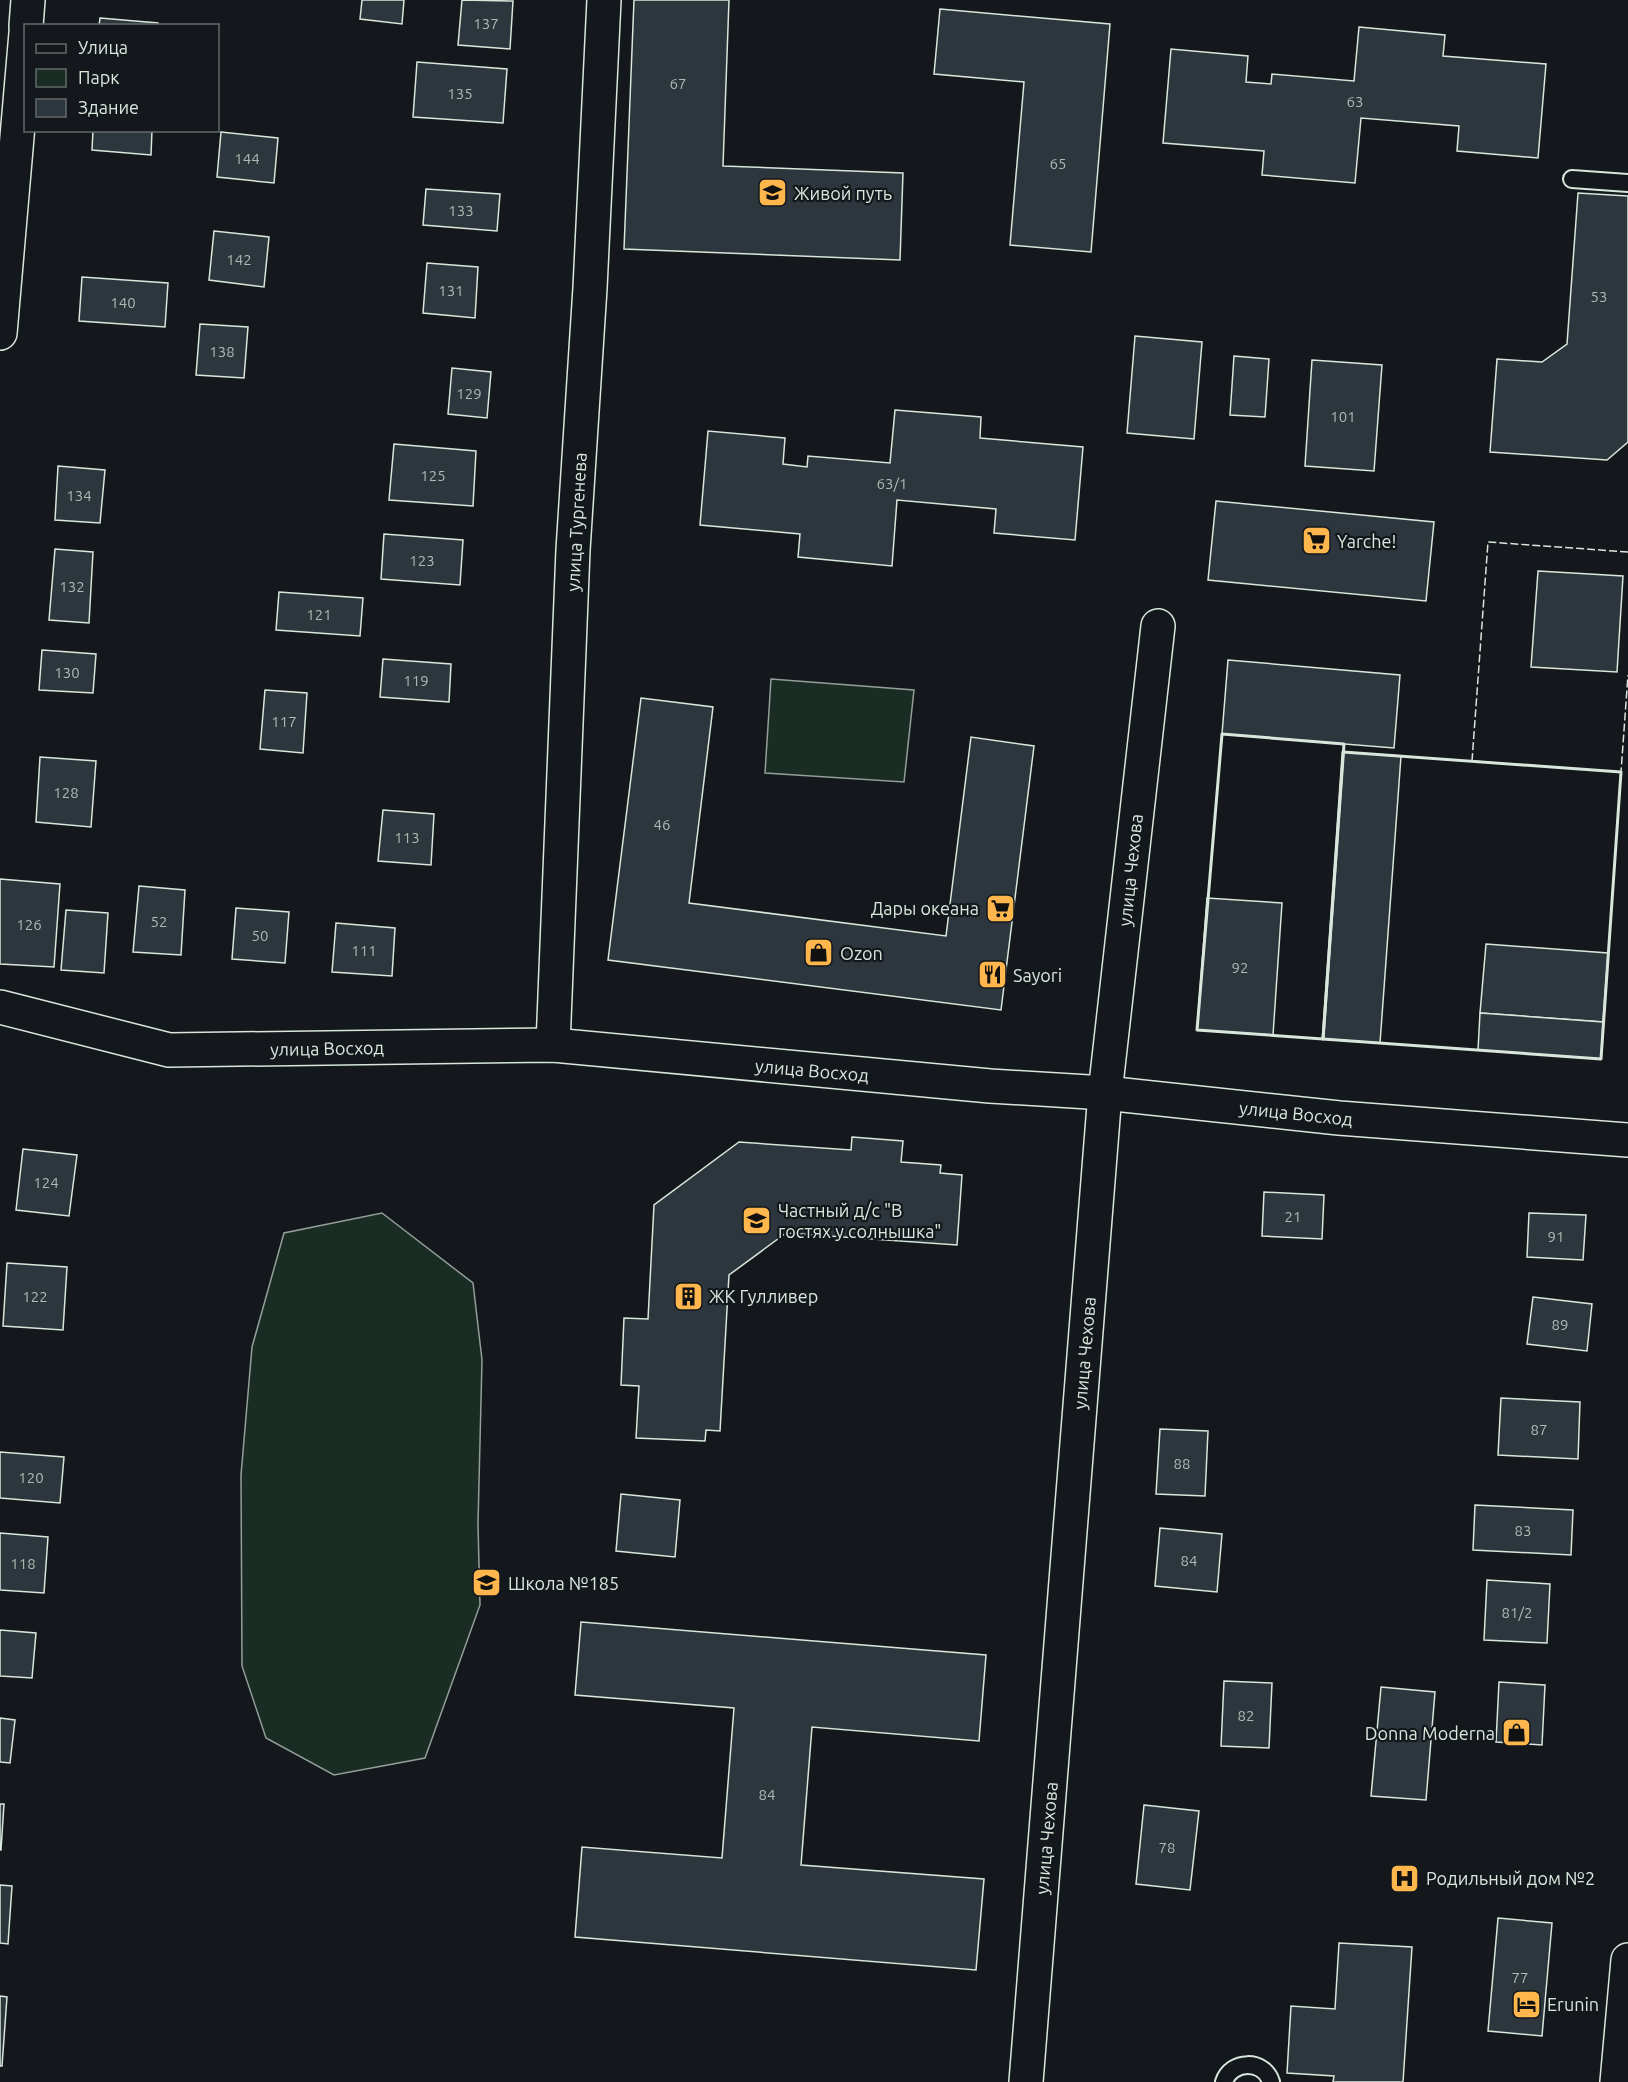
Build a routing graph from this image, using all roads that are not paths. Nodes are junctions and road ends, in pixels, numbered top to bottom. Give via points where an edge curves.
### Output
1 (28, 0) edge
2 (604, 0) edge
3 (26, 24) edge
4 (24, 56) edge
5 (1572, 179) dead end
6 (1628, 183) edge
7 (0, 333) edge
8 (1158, 626) dead end
9 (0, 1007) edge
10 (553, 1045) junction
11 (1105, 1093) junction
12 (1628, 1140) edge
13 (1628, 1960) edge
14 (1026, 2082) edge
15 (1224, 2082) edge
16 (1271, 2082) edge
17 (1617, 2082) edge

1 - 3 street
2 - 10 street, улица Тургенева via 573,550
4 - 7 street
5 - 6 lane
8 - 11 street, улица Чехова
9 - 10 street, улица Восход via 169,1050
10 - 11 street, улица Восход
11 - 12 street, улица Восход via 1339,1118
11 - 14 street, улица Чехова
13 - 17 street
15 - 16 lane via 1226,2074 1239,2065 1258,2066

